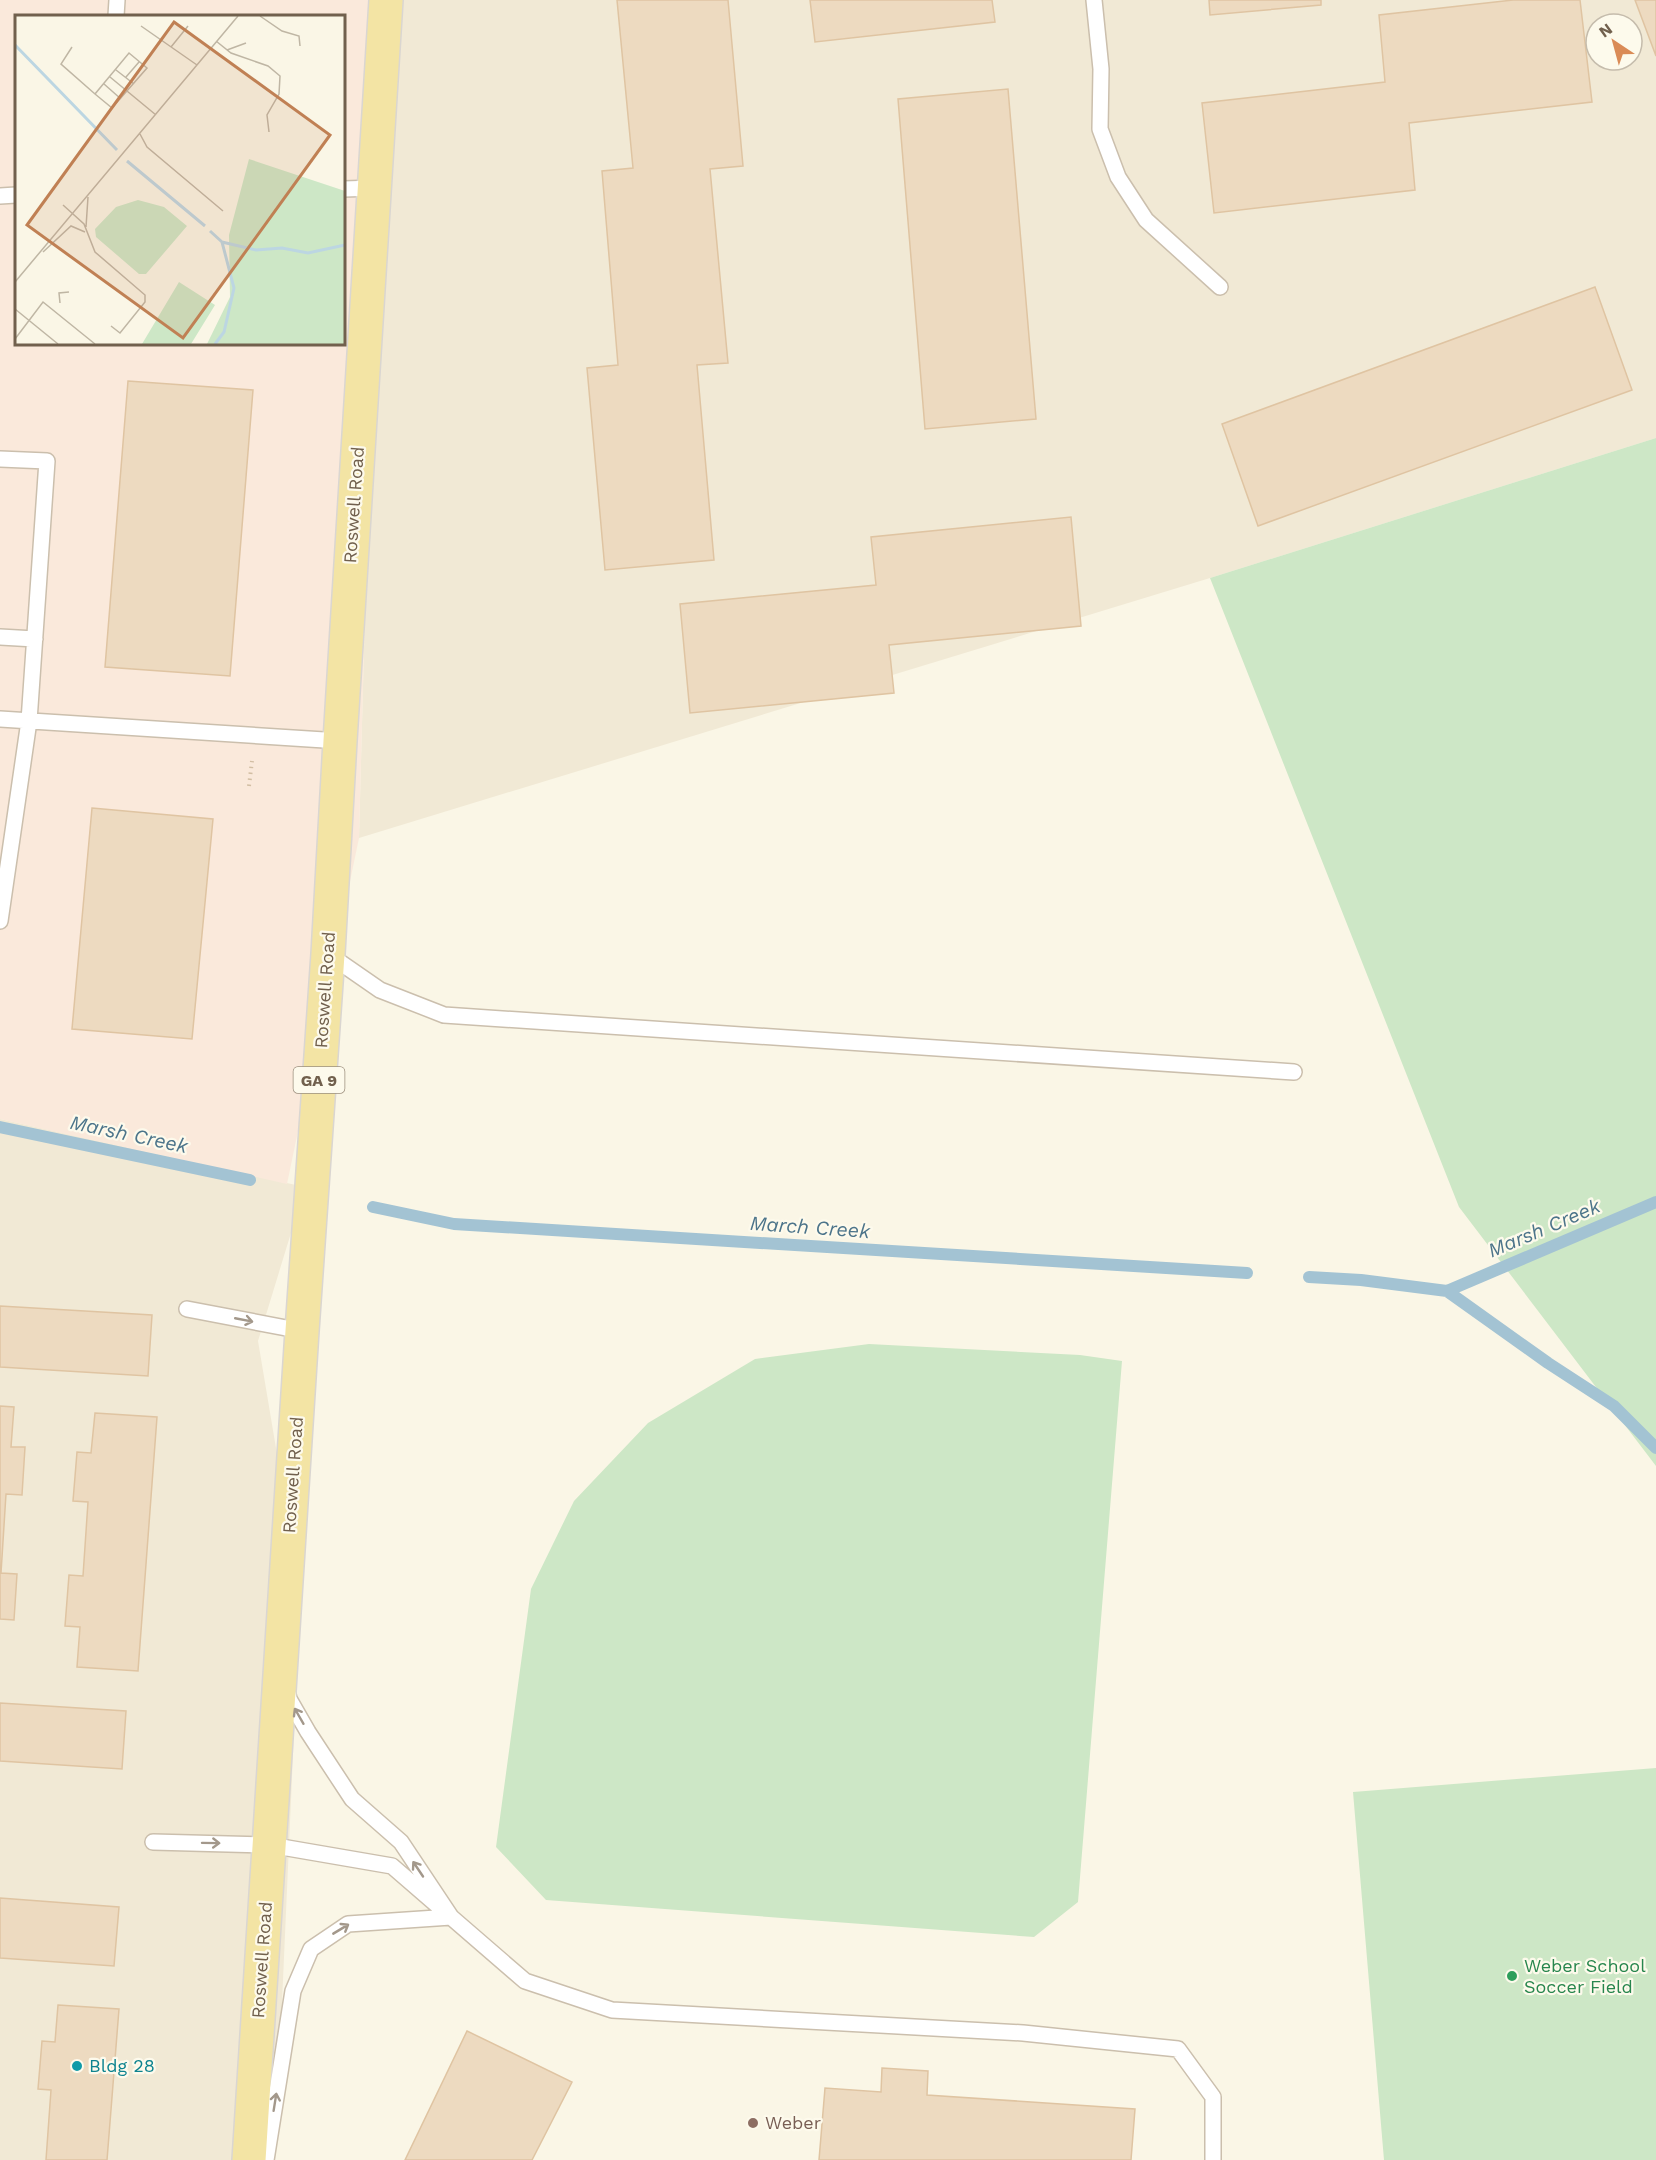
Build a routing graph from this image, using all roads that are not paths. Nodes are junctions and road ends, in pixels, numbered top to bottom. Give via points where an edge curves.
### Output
1 (117, 0) edge
2 (386, 0) edge
3 (1094, 0) edge
4 (116, 15) edge
5 (359, 188) edge
6 (15, 195) edge
7 (0, 196) edge
8 (1220, 287) dead end
9 (0, 459) edge
10 (0, 637) edge
11 (35, 639) junction
12 (0, 719) edge
13 (29, 721) junction
14 (340, 741) junction
15 (0, 811) edge
16 (16, 812) junction
17 (0, 921) edge
18 (328, 954) junction
19 (1294, 1072) dead end
20 (187, 1309) dead end
21 (302, 1331) junction
22 (281, 1660) junction
23 (153, 1842) dead end
24 (270, 1845) junction
25 (451, 1917) junction
26 (249, 2160) edge
27 (266, 2160) edge
28 (1214, 2160) edge

1 - 4 lane
2 - 5 main road, Roswell Road / GA 9
3 - 8 lane via 1101,69 1100,129 1118,177 1146,220
5 - 14 main road, Roswell Road / GA 9
6 - 7 lane
9 - 11 lane via 47,461
10 - 11 lane
11 - 13 lane
12 - 13 lane
13 - 14 lane
13 - 16 lane
14 - 18 main road, Roswell Road / GA 9
15 - 16 lane
16 - 17 lane
18 - 19 lane via 380,990 444,1015
18 - 21 main road, Roswell Road / GA 9
20 -> 21 lane
21 - 22 main road, Roswell Road / GA 9
22 - 24 main road, Roswell Road / GA 9
25 -> 22 lane via 401,1842 348,1793 289,1699
23 -> 24 lane
24 - 25 lane via 392,1866
24 - 26 main road, Roswell Road / GA 9
27 -> 25 lane via 293,1991 310,1949 348,1924
25 - 28 lane via 525,1981 612,2010 1023,2033 1178,2049 1213,2097

